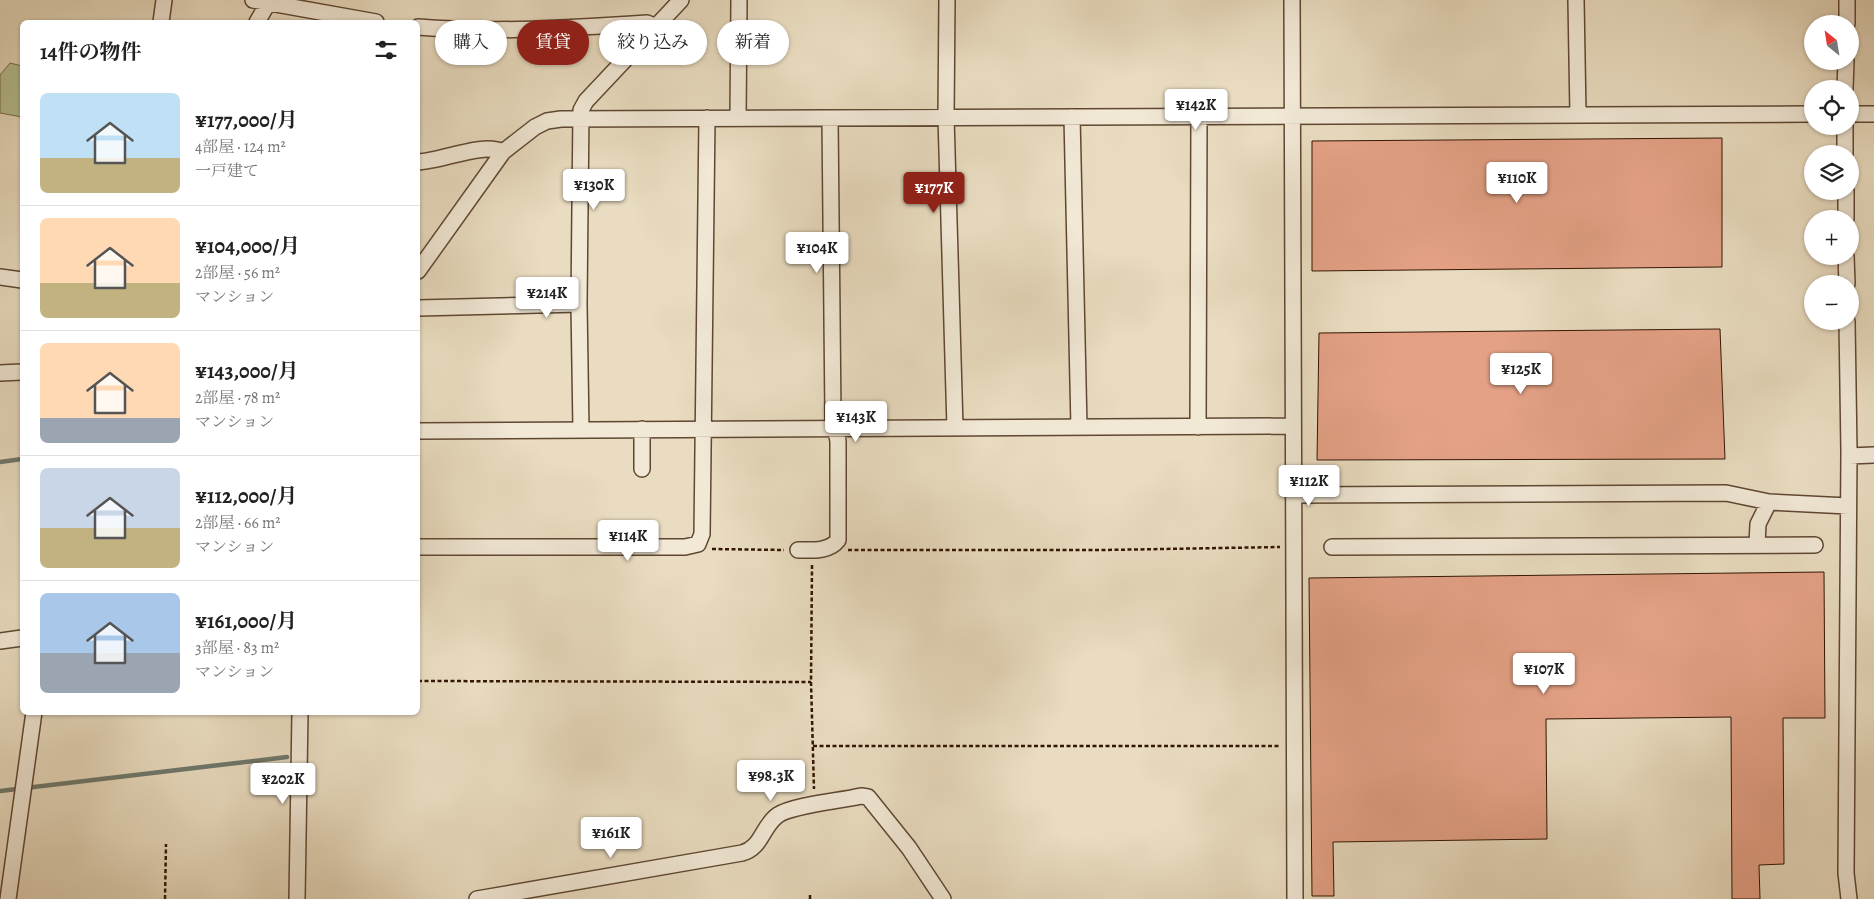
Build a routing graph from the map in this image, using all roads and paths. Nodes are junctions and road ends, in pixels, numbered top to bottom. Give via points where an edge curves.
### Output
1 (164, 0) edge
2 (682, 0) edge
3 (739, 0) edge
4 (947, 0) edge
5 (1292, 0) edge
6 (1576, 0) edge
7 (1847, 0) edge
8 (264, 1) edge
9 (1847, 15) edge
10 (160, 20) edge
11 (258, 20) edge
12 (365, 20) edge
13 (663, 20) edge
14 (599, 25) edge
15 (420, 27) edge
16 (621, 65) edge
17 (1804, 114) edge
18 (1859, 114) edge
19 (1874, 114) edge
20 (1578, 115) junction
21 (1199, 116) junction
22 (1293, 116) junction
23 (946, 117) junction
24 (1072, 117) junction
25 (707, 118) junction
26 (738, 118) junction
27 (830, 118) junction
28 (579, 119) junction
29 (503, 152) junction
30 (420, 162) edge
31 (420, 268) edge
32 (0, 276) edge
33 (20, 280) edge
34 (579, 304) junction
35 (420, 308) edge
36 (1847, 330) edge
37 (20, 372) edge
38 (0, 373) edge
39 (1293, 426) junction
40 (1079, 427) junction
41 (1198, 427) junction
42 (834, 428) junction
43 (955, 428) junction
44 (642, 429) junction
45 (704, 429) junction
46 (420, 430) edge
47 (582, 430) junction
48 (1849, 456) junction
49 (1874, 456) edge
50 (643, 469) dead end
51 (1294, 495) junction
52 (1769, 502) junction
53 (1848, 506) junction
54 (698, 544) junction
55 (1758, 544) junction
56 (834, 545) junction
57 (1815, 545) dead end
58 (420, 547) edge
59 (1294, 547) junction
60 (1332, 547) dead end
61 (805, 550) junction
62 (20, 638) edge
63 (0, 640) edge
64 (420, 681) edge
65 (811, 682) junction
66 (34, 715) edge
67 (300, 715) edge
68 (813, 746) junction
69 (1294, 746) junction
70 (817, 806) junction
71 (166, 844) dead end
72 (8, 899) edge
73 (165, 899) edge
74 (297, 899) edge
75 (477, 899) edge
76 (944, 899) edge
77 (1294, 899) edge
78 (1849, 899) edge

1 - 10 street
2 - 13 street
3 - 26 street
4 - 23 street
5 - 22 street
6 - 20 street
7 - 9 street
8 - 11 street
8 - 12 street
14 - 15 street via 454,30
16 - 28 street via 586,101
17 - 20 street
18 - 19 street
20 - 22 street
21 - 22 street
21 - 24 street
21 - 41 street
22 - 39 street
23 - 24 street
23 - 27 street
23 - 43 street
24 - 40 street
25 - 26 street
25 - 28 street
25 - 45 street
26 - 27 street
27 - 42 street
28 - 29 street via 547,121
28 - 34 street
29 - 30 street via 493,147 484,148
29 - 31 street
32 - 33 street
34 - 35 street
34 - 47 street
36 - 48 street
37 - 38 street
39 - 41 street
39 - 51 street
40 - 41 street
40 - 43 street
42 - 43 street
42 - 45 street
42 - 56 street via 838,441 838,540
44 - 45 street
44 - 47 street
44 - 50 street
45 - 54 street via 702,534
46 - 47 street
48 - 49 street
48 - 53 street
51 - 52 street via 1726,493
51 - 59 street
52 - 53 street
52 - 55 street via 1758,524
53 - 78 street via 1846,873
54 - 58 street via 685,547
54 - 61 path via 713,550
55 - 57 street
55 - 60 street
56 - 59 path via 842,550
56 - 61 street
59 - 69 street
61 - 65 path
62 - 63 street
64 - 65 path
65 - 68 path
66 - 72 street
67 - 74 street
68 - 69 path
68 - 70 path
69 - 77 street
70 - 75 street via 775,817 755,846 742,853
70 - 76 street via 868,797
71 - 73 path

